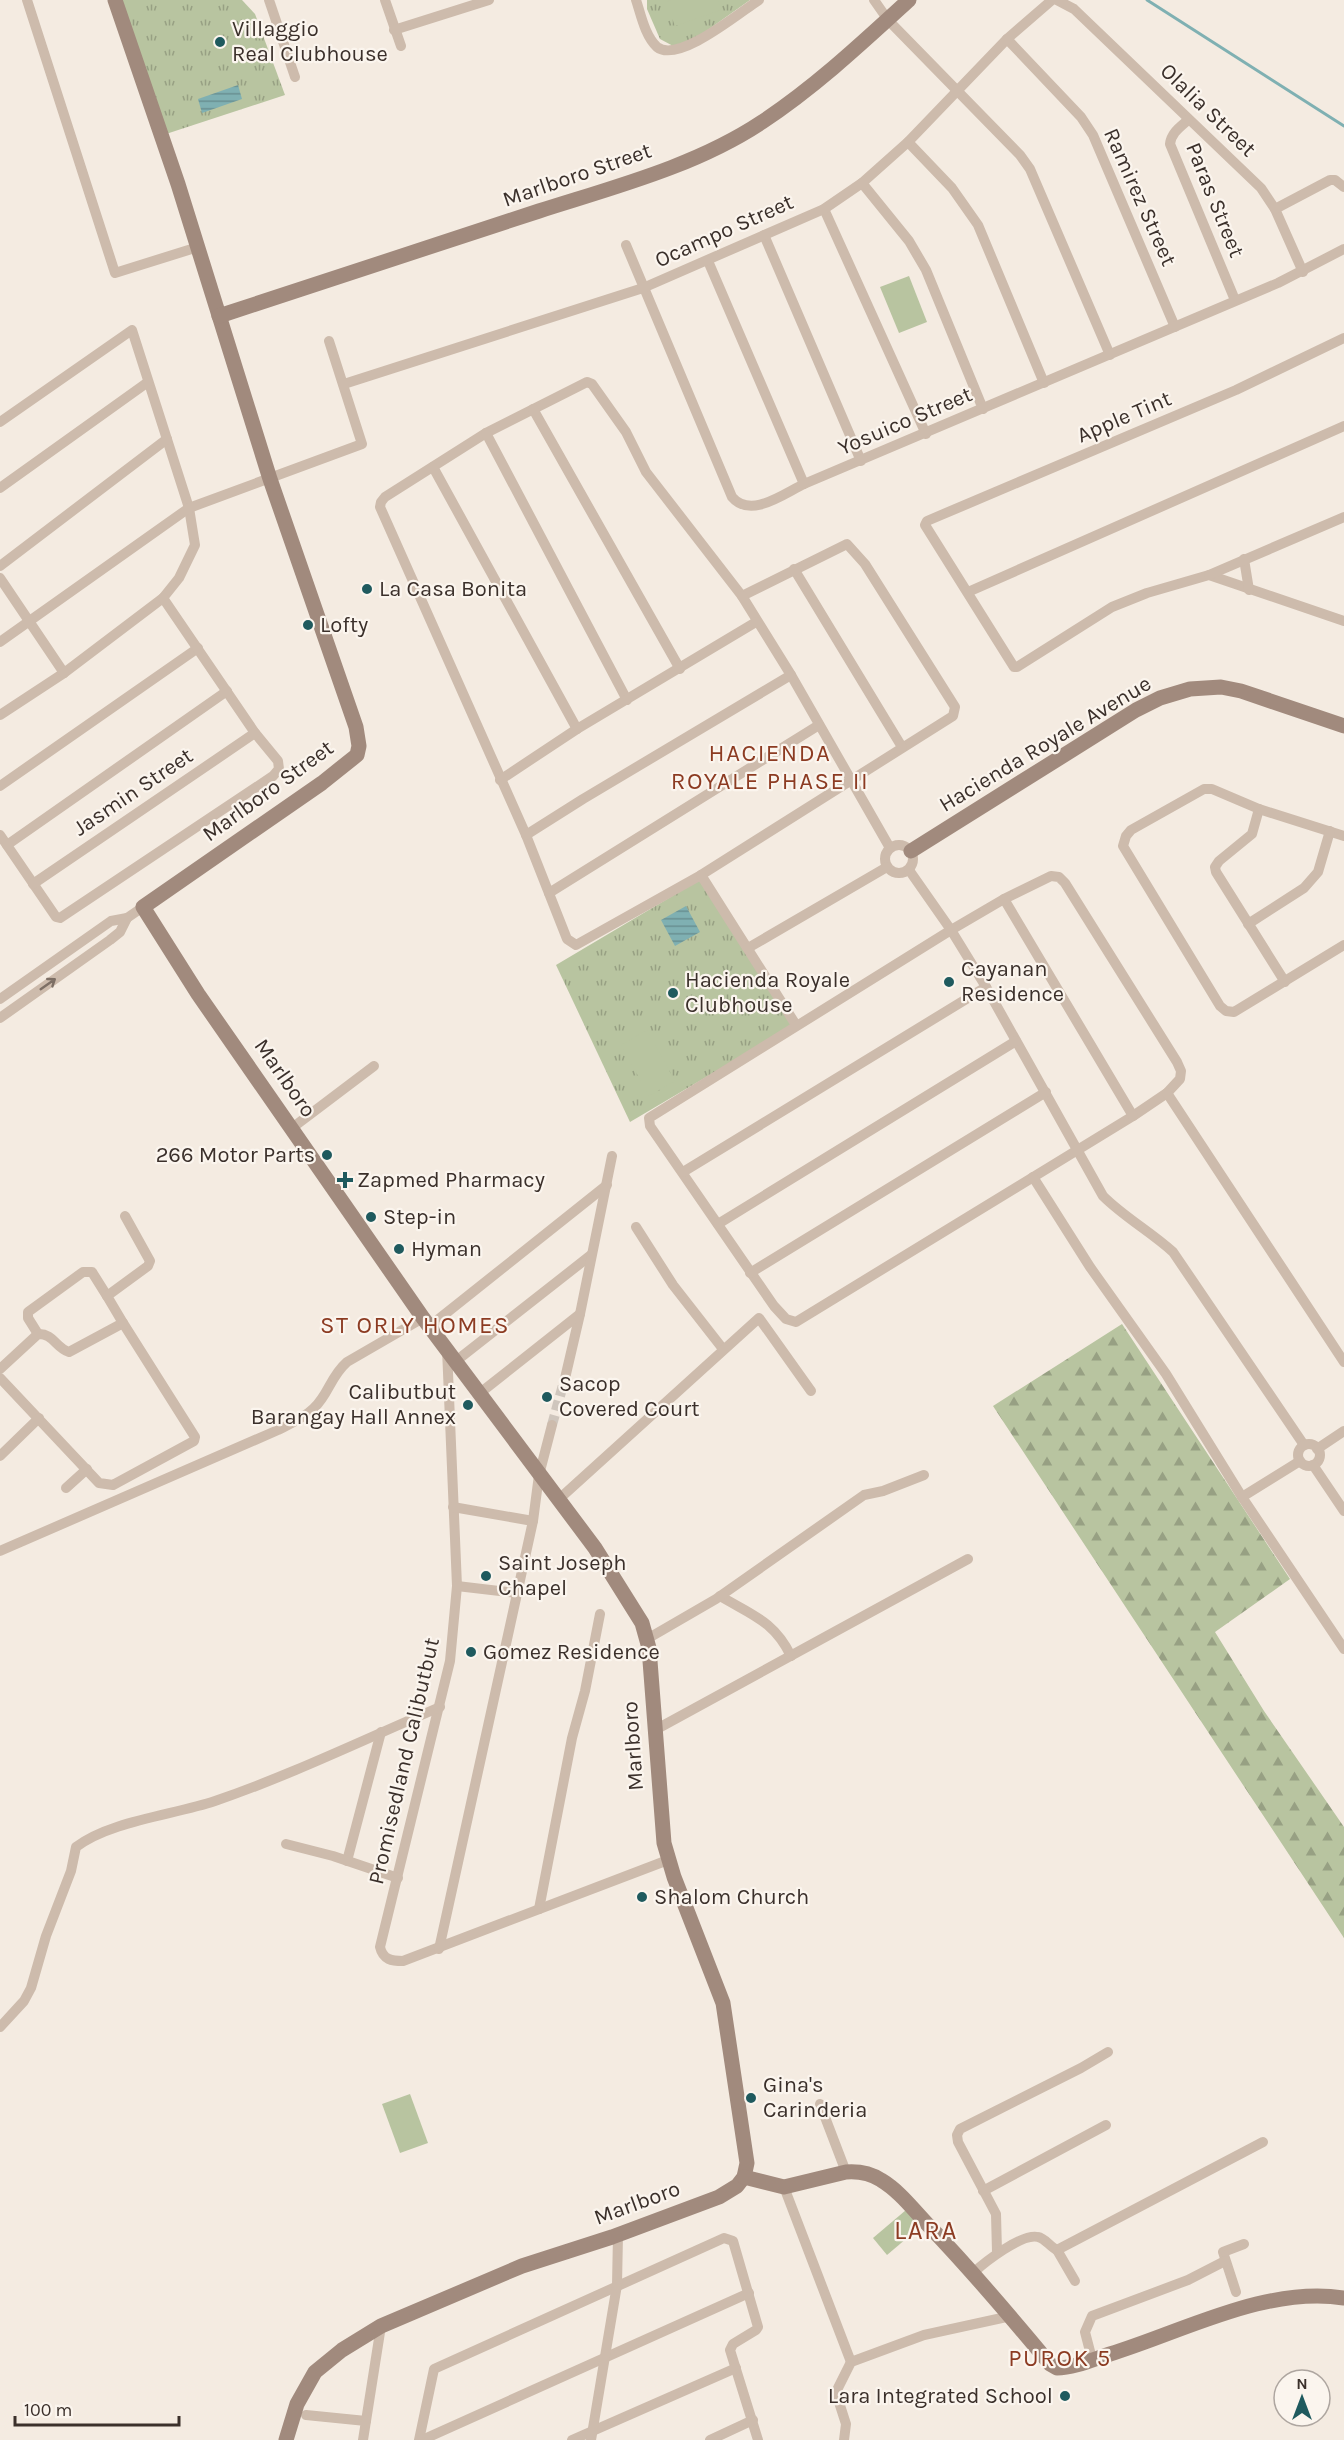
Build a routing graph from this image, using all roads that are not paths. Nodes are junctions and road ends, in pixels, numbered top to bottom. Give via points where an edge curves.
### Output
1 (27, 0) edge
2 (115, 0) edge
3 (269, 0) edge
4 (385, 0) edge
5 (489, 0) edge
6 (636, 0) edge
7 (759, 0) edge
8 (874, 0) edge
9 (909, 0) edge
10 (1052, 0) edge
11 (1057, 0) edge
12 (888, 20) junction
13 (394, 30) junction
14 (1007, 39) junction
15 (401, 46) dead end
16 (295, 77) dead end
17 (958, 92) junction
18 (1188, 120) junction
19 (908, 142) junction
20 (862, 183) junction
21 (1344, 187) edge
22 (824, 209) junction
23 (1275, 209) junction
24 (764, 235) junction
25 (626, 244) dead end
26 (198, 247) junction
27 (1344, 249) edge
28 (708, 261) junction
29 (1303, 272) junction
30 (643, 288) junction
31 (1235, 300) junction
32 (219, 316) junction
33 (1175, 327) junction
34 (1344, 338) edge
35 (329, 341) dead end
36 (1110, 355) junction
37 (148, 382) junction
38 (1044, 383) junction
39 (344, 384) junction
40 (532, 409) junction
41 (983, 409) junction
42 (0, 423) edge
43 (1344, 426) edge
44 (486, 433) junction
45 (926, 434) junction
46 (167, 439) junction
47 (861, 462) junction
48 (433, 467) junction
49 (270, 479) junction
50 (804, 484) junction
51 (0, 488) edge
52 (189, 508) junction
53 (1344, 517) edge
54 (1244, 559) junction
55 (0, 566) edge
56 (794, 569) junction
57 (1209, 575) junction
58 (0, 578) edge
59 (1249, 590) junction
60 (968, 592) junction
61 (742, 596) junction
62 (163, 598) junction
63 (1344, 621) edge
64 (30, 622) junction
65 (756, 622) junction
66 (0, 642) edge
67 (198, 648) junction
68 (680, 669) junction
69 (64, 673) junction
70 (791, 675) junction
71 (227, 691) junction
72 (627, 700) junction
73 (0, 715) edge
74 (819, 725) junction
75 (1344, 726) edge
76 (577, 729) junction
77 (255, 733) junction
78 (902, 747) junction
79 (853, 779) junction
80 (500, 780) junction
81 (0, 786) edge
82 (1259, 809) junction
83 (1330, 831) junction
84 (526, 835) junction
85 (1344, 836) edge
86 (3, 840) edge
87 (890, 848) junction
88 (911, 851) junction
89 (887, 867) junction
90 (909, 870) junction
91 (701, 875) junction
92 (33, 884) junction
93 (549, 893) junction
94 (1004, 899) junction
95 (143, 907) junction
96 (127, 918) junction
97 (1248, 924) junction
98 (951, 930) junction
99 (1344, 945) edge
100 (748, 948) junction
101 (1285, 982) junction
102 (986, 987) junction
103 (0, 999) edge
104 (0, 1018) edge
105 (796, 1025) junction
106 (1016, 1041) junction
107 (374, 1066) dead end
108 (1046, 1092) junction
109 (1167, 1093) junction
110 (1134, 1116) junction
111 (292, 1128) junction
112 (1076, 1152) junction
113 (612, 1156) dead end
114 (683, 1172) junction
115 (1033, 1177) junction
116 (607, 1185) junction
117 (125, 1216) dead end
118 (718, 1224) junction
119 (636, 1227) dead end
120 (591, 1255) junction
121 (750, 1273) junction
122 (107, 1296) junction
123 (580, 1314) junction
124 (426, 1322) junction
125 (123, 1323) junction
126 (38, 1334) junction
127 (447, 1348) junction
128 (723, 1349) junction
129 (456, 1361) junction
130 (1344, 1362) edge
131 (0, 1369) edge
132 (566, 1374) tunnel mouth
133 (0, 1378) edge
134 (811, 1391) dead end
135 (480, 1393) junction
136 (39, 1418) junction
137 (552, 1425) tunnel mouth
138 (1344, 1431) edge
139 (1304, 1445) junction
140 (1317, 1449) junction
141 (0, 1456) edge
142 (1300, 1461) junction
143 (1313, 1465) junction
144 (87, 1469) junction
145 (539, 1475) junction
146 (924, 1475) dead end
147 (66, 1488) dead end
148 (1242, 1497) junction
149 (558, 1500) junction
150 (453, 1507) junction
151 (1344, 1511) edge
152 (533, 1521) junction
153 (0, 1551) edge
154 (968, 1560) dead end
155 (457, 1586) junction
156 (517, 1593) junction
157 (720, 1596) junction
158 (600, 1614) dead end
159 (647, 1639) junction
160 (1344, 1649) edge
161 (791, 1656) junction
162 (440, 1707) junction
163 (655, 1730) junction
164 (381, 1732) junction
165 (286, 1844) dead end
166 (668, 1860) junction
167 (347, 1861) junction
168 (398, 1878) junction
169 (539, 1909) junction
170 (439, 1949) junction
171 (0, 2027) edge
172 (1108, 2052) dead end
173 (820, 2104) dead end
174 (1106, 2125) dead end
175 (1263, 2142) dead end
176 (846, 2172) junction
177 (744, 2178) junction
178 (784, 2187) junction
179 (984, 2191) junction
180 (618, 2235) junction
181 (1245, 2244) dead end
182 (1057, 2250) junction
183 (997, 2252) junction
184 (1224, 2261) junction
185 (973, 2273) junction
186 (1074, 2282) dead end
187 (617, 2285) junction
188 (1236, 2292) dead end
189 (749, 2293) junction
190 (1344, 2298) edge
191 (1011, 2316) junction
192 (381, 2326) junction
193 (605, 2359) junction
194 (1092, 2359) junction
195 (851, 2362) junction
196 (736, 2368) junction
197 (306, 2415) dead end
198 (753, 2420) junction
199 (366, 2421) junction
200 (592, 2436) edge
201 (286, 2440) edge
202 (363, 2440) edge
203 (421, 2440) edge
204 (572, 2440) edge
205 (710, 2440) edge
206 (758, 2440) edge
207 (844, 2440) edge

1 - 26 street via 115,273
2 - 26 street
3 - 16 street
4 - 13 street
5 - 13 street
6 - 7 street via 655,45 672,52 688,47
8 - 12 street
9 - 12 street, Marlboro Street
10 - 14 street, Ocampo Street
11 - 18 street, Olalia Street via 1074,9
12 - 17 street
12 - 32 street, Marlboro Street via 762,123 698,155 606,190
13 - 15 street
14 - 17 street, Ocampo Street
14 - 33 street, Ramirez Street via 1081,117 1093,135
17 - 19 street, Ocampo Street
17 - 36 street via 1029,169
18 - 23 street, Olalia Street via 1261,188
18 - 31 street, Paras Street via 1170,144
19 - 20 street, Ocampo Street
19 - 38 street via 952,188 978,225
20 - 22 street, Ocampo Street
20 - 41 street via 909,241 926,270
21 - 23 street via 1330,180
22 - 24 street, Ocampo Street
22 - 45 street
23 - 29 street, Olalia Street
24 - 28 street, Ocampo Street
24 - 47 street
25 - 30 street, Yosuico Street
26 - 32 street
27 - 29 street, Yosuico Street
28 - 30 street, Ocampo Street
28 - 50 street
29 - 31 street, Yosuico Street
30 - 39 street, Ocampo Street
30 - 50 street, Yosuico Street via 732,497 745,507 757,507
31 - 33 street, Yosuico Street
32 - 49 street
33 - 36 street, Yosuico Street
34 - 60 street, Apple Tint via 1236,390 927,521 928,531
35 - 39 street
36 - 38 street, Yosuico Street
37 - 42 street via 132,330
37 - 46 street
37 - 51 street
38 - 41 street, Yosuico Street
39 - 49 street via 362,444
40 - 44 street
40 - 61 street via 587,382 592,384 626,432 646,472
40 - 68 street
41 - 45 street, Yosuico Street
43 - 60 street
44 - 48 street
44 - 72 street
45 - 47 street, Yosuico Street
46 - 52 street
46 - 55 street
47 - 50 street, Yosuico Street
48 - 76 street
48 - 80 street via 385,497 380,507
49 - 52 street
49 - 95 street, Marlboro Street via 356,728 357,755
52 - 62 street via 195,545 179,578
52 - 64 street
53 - 54 street
54 - 57 street
54 - 59 street
56 - 61 street
56 - 78 street
56 - 78 street via 847,544 865,564 955,707 953,716
57 - 59 street
57 - 60 street via 1112,607 1019,668 1014,667
58 - 64 street
59 - 63 street
61 - 65 street
62 - 67 street
62 - 69 street
64 - 66 street
64 - 69 street
65 - 68 street
65 - 70 street
67 - 71 street
67 - 81 street
68 - 72 street
69 - 73 street
70 - 74 street
70 - 84 street
71 - 77 street
71 - 86 street
72 - 76 street
74 - 79 street
74 - 93 street
75 - 88 street, Hacienda Royale Avenue via 1241,691 1221,687 1190,689 1136,711
76 - 80 street
77 - 92 street, Jasmin Street
77 - 92 street via 278,761 279,769 264,782 60,918
78 - 79 street
79 - 87 street
79 - 91 street
80 - 84 street
82 - 83 street
82 - 97 street via 1252,834 1215,867
82 - 101 street via 1204,789 1131,830 1123,846 1220,1006 1234,1012
83 - 85 street
83 - 97 street via 1318,872 1304,888
84 - 93 street
86 - 92 street
87 - 88 street via 901,845
87 - 89 street via 886,853
88 - 90 street via 914,857
89 - 90 street via 897,874
89 - 100 street
90 - 98 street
91 - 93 street via 576,945 567,939
91 - 100 street
94 - 98 street
94 - 109 street via 1051,876 1065,883 1177,1062 1180,1079
94 - 110 street
95 - 96 street
95 - 111 street, Marlboro via 198,994
96 - 103 street via 111,921
104 -> 96 street via 120,933
97 - 101 street
98 - 102 street
98 - 105 street
99 - 101 street
100 - 105 street
102 - 106 street
102 - 114 street
105 - 114 street via 650,1118 650,1126
106 - 108 street
106 - 118 street
107 - 111 street
108 - 112 street
108 - 121 street
109 - 110 street
109 - 130 street
110 - 112 street
111 - 124 street, Marlboro
112 - 115 street
112 - 139 street via 1102,1196 1173,1252
113 - 116 street
114 - 118 street
115 - 121 street via 796,1322 786,1319
115 - 148 street via 1090,1267 1166,1374
116 - 120 street
116 - 124 street
117 - 122 street via 150,1262
118 - 121 street
119 - 128 street via 673,1285
120 - 123 street
120 - 129 street
122 - 125 street
122 - 126 street via 92,1272 83,1272 28,1312
123 - 132 street
123 - 135 street
124 - 127 street, Marlboro
124 - 153 street via 347,1362 336,1371 315,1408 302,1418
125 - 126 street via 69,1352 49,1336
125 - 144 street via 195,1437 114,1485 99,1484
126 - 131 street
127 - 129 street, Marlboro
127 - 150 street, Promisedland Calibutbut
128 - 134 street via 759,1318
128 - 149 street
129 - 135 street, Marlboro
133 - 136 street
135 - 145 street, Marlboro
136 - 141 street
136 - 144 street
137 - 145 street
138 - 140 street
139 - 140 street
139 - 142 street via 1298,1452
140 - 143 street via 1319,1458
142 - 143 street via 1306,1466
142 - 148 street
143 - 151 street
144 - 147 street
145 - 149 street, Marlboro
145 - 152 street
146 - 157 street via 864,1495
148 - 160 street
149 - 159 street, Marlboro via 595,1548 642,1623
150 - 152 street
150 - 155 street, Promisedland Calibutbut
152 - 156 street
154 - 161 street
155 - 156 street
155 - 162 street, Promisedland Calibutbut via 450,1661
156 - 170 street
157 - 159 street
157 - 161 street via 769,1625
158 - 169 street
159 - 163 street, Marlboro
161 - 163 street
162 - 164 street
162 - 168 street, Promisedland Calibutbut
163 - 166 street, Marlboro
164 - 167 street
164 - 171 street via 214,1801 120,1827 76,1847 31,1988
165 - 167 street
166 - 169 street, Promisedland Calibutbut
166 - 177 street, Marlboro via 723,2002 746,2149
167 - 168 street
168 - 170 street, Promisedland Calibutbut via 381,1953 384,1958 403,1961
169 - 170 street, Promisedland Calibutbut
172 - 179 street via 960,2129 958,2142
173 - 176 street
174 - 179 street
175 - 182 street
176 - 178 street
176 - 185 street via 866,2173 892,2188
177 - 178 street
177 - 180 street, Marlboro via 719,2197
178 - 195 street
179 - 183 street via 996,2214
180 - 187 street
180 - 192 street, Marlboro via 522,2266
181 - 184 street via 1223,2252
182 - 183 street via 1041,2237 1032,2236
182 - 186 street
183 - 185 street
184 - 188 street
184 - 194 street via 1188,2280 1092,2316 1085,2332
185 - 191 street
187 - 189 street via 729,2238
187 - 193 street
187 - 203 street via 434,2369
189 - 193 street
189 - 196 street via 758,2329 731,2346
190 - 194 street via 1311,2295 1273,2299
191 - 194 street via 1054,2367
191 - 195 street via 924,2335
192 - 199 street
192 - 201 street, Marlboro via 315,2372 297,2404
193 - 200 street
193 - 203 street
195 - 207 street via 837,2396 846,2424
196 - 198 street
196 - 200 street
197 - 199 street
198 - 205 street
198 - 206 street
199 - 202 street
200 - 204 street

